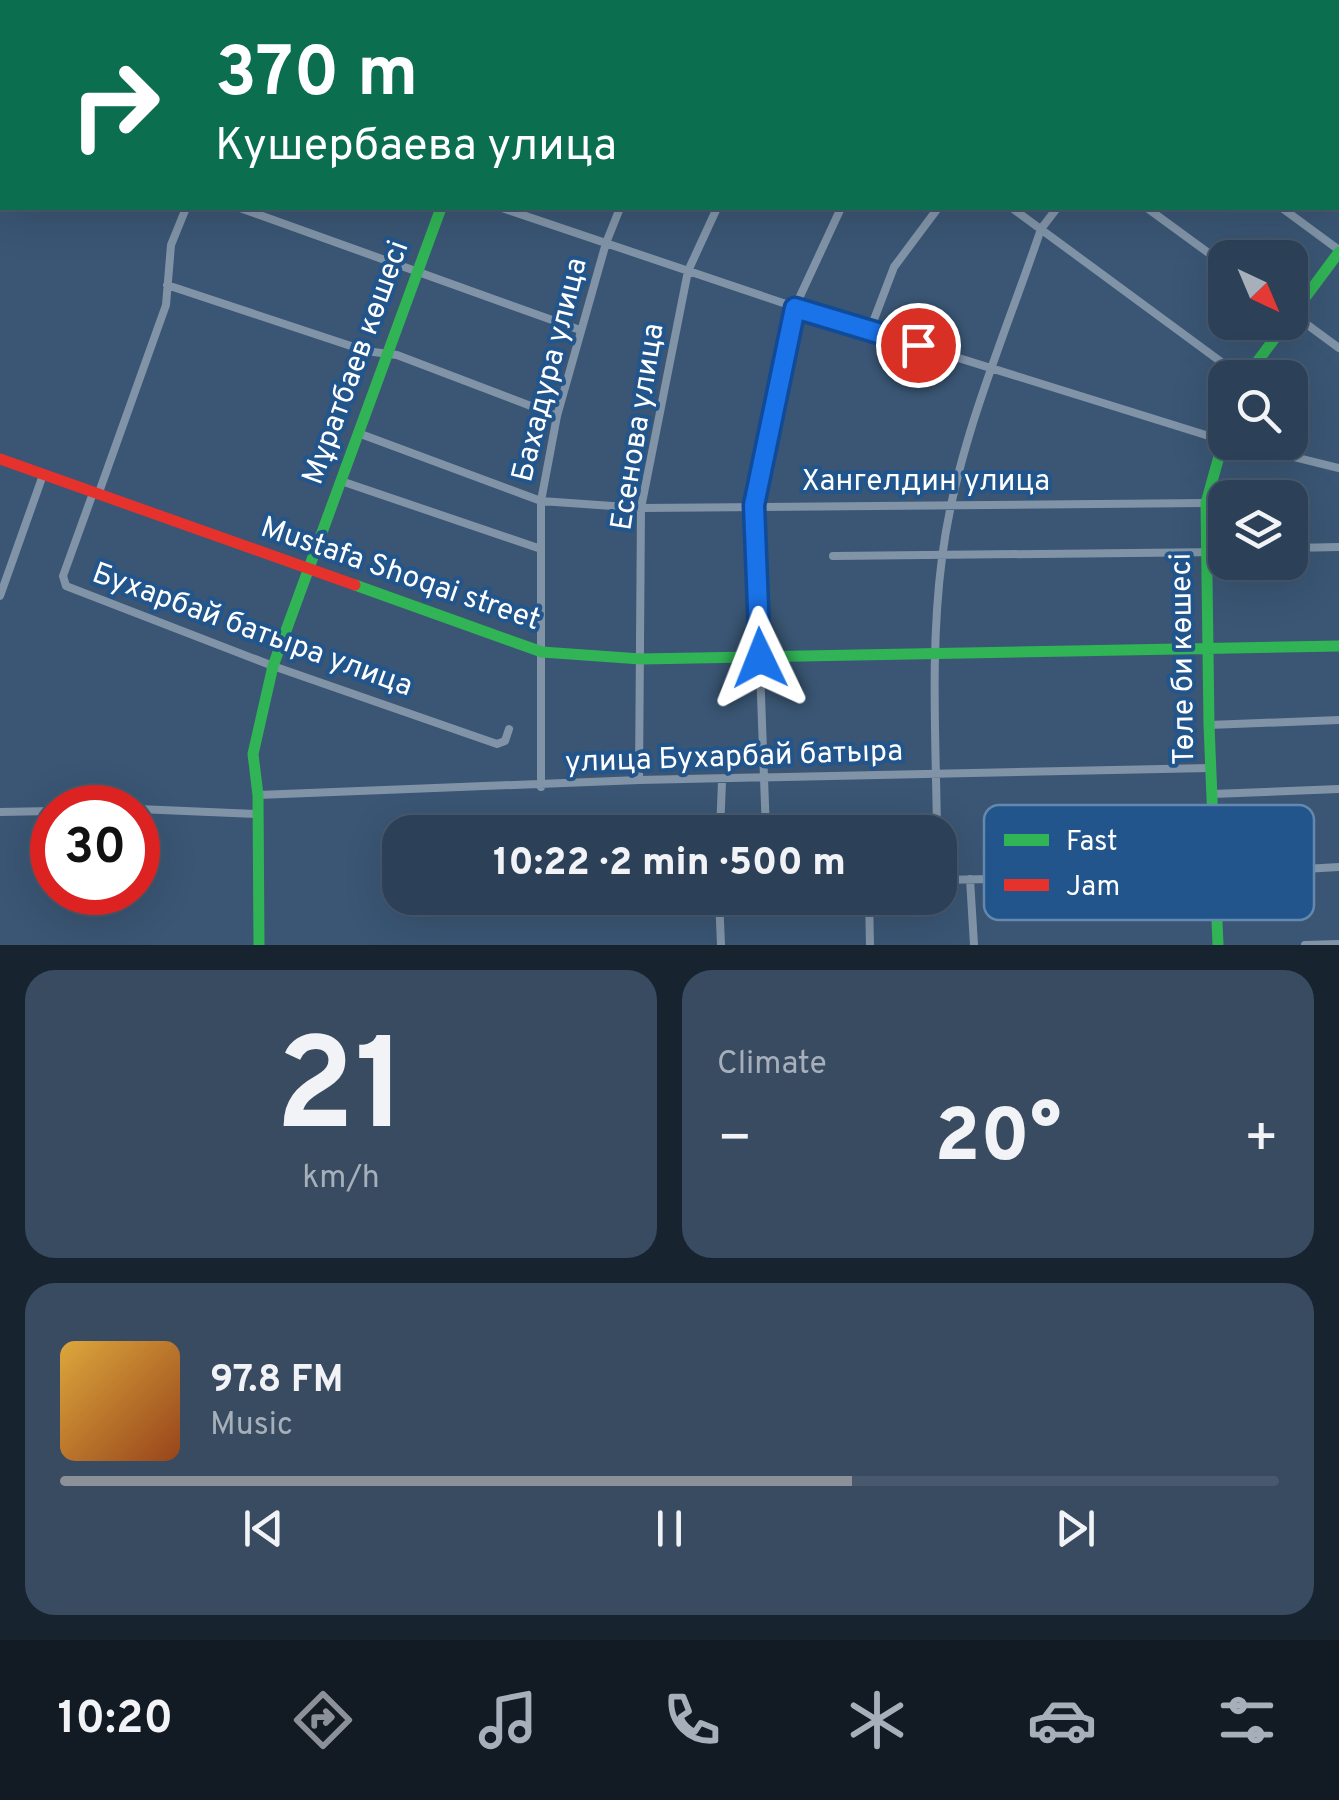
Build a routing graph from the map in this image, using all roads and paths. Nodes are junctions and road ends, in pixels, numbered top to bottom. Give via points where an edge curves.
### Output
1 (185, 210) edge
2 (246, 210) edge
3 (439, 210) edge
4 (508, 210) edge
5 (619, 210) edge
6 (715, 210) edge
7 (840, 210) edge
8 (937, 210) edge
9 (1015, 210) edge
10 (1057, 210) edge
11 (1150, 210) edge
12 (1285, 210) edge
13 (1042, 230) junction
14 (606, 243) junction
15 (1339, 251) edge
16 (1208, 253) edge
17 (418, 271) junction
18 (688, 272) junction
19 (167, 286) junction
20 (1308, 293) edge
21 (795, 308) junction
22 (1308, 328) edge
23 (580, 330) junction
24 (870, 330) junction
25 (1273, 340) edge
26 (1339, 348) edge
27 (388, 353) junction
28 (1219, 360) edge
29 (1258, 360) edge
30 (994, 368) junction
31 (557, 416) junction
32 (358, 434) junction
33 (1208, 434) edge
34 (0, 459) edge
35 (1220, 460) edge
36 (1307, 460) edge
37 (1339, 468) edge
38 (44, 475) junction
39 (341, 481) junction
40 (96, 494) junction
41 (541, 501) junction
42 (1206, 503) junction
43 (754, 505) junction
44 (953, 505) junction
45 (641, 508) junction
46 (1339, 547) edge
47 (541, 548) junction
48 (1308, 548) edge
49 (1206, 554) junction
50 (833, 556) dead end
51 (942, 556) junction
52 (307, 570) junction
53 (0, 596) edge
54 (1339, 646) edge
55 (1208, 648) junction
56 (542, 652) junction
57 (935, 654) junction
58 (760, 658) junction
59 (641, 659) junction
60 (273, 666) junction
61 (1339, 720) edge
62 (1209, 725) junction
63 (509, 729) dead end
64 (1210, 768) junction
65 (936, 774) junction
66 (766, 778) junction
67 (640, 780) junction
68 (722, 781) junction
69 (541, 786) junction
70 (1339, 789) edge
71 (258, 794) junction
72 (1212, 794) junction
73 (1212, 805) edge
74 (160, 810) edge
75 (30, 811) edge
76 (0, 812) edge
77 (258, 814) junction
78 (721, 815) edge
79 (766, 815) edge
80 (937, 815) edge
81 (1339, 867) edge
82 (1314, 868) edge
83 (957, 879) edge
84 (970, 879) junction
85 (984, 879) edge
86 (720, 915) edge
87 (869, 915) edge
88 (1217, 920) edge
89 (1339, 944) edge
90 (259, 945) edge
91 (721, 945) edge
92 (870, 945) edge
93 (974, 945) edge
94 (1218, 945) edge
95 (1305, 945) edge

1 - 19 street via 170,245
2 - 17 street
3 - 17 street, Мұратбаев көшесі
4 - 14 street
5 - 14 street, Бахадура улица
6 - 18 street, Есенова улица
7 - 21 street
8 - 24 street via 894,267
9 - 13 street
10 - 13 street
11 - 16 street
12 - 15 street
13 - 28 street
13 - 30 street
14 - 18 street
14 - 23 street, Бахадура улица
15 - 20 street
17 - 23 street
17 - 27 street, Мұратбаев көшесі
18 - 21 street
18 - 45 street, Есенова улица
19 - 27 street
19 - 40 street via 166,305
21 - 24 street
21 - 43 street
22 - 26 street
23 - 31 street, Бахадура улица
24 - 30 street
25 - 29 street
27 - 31 street
27 - 32 street, Мұратбаев көшесі
30 - 33 street
30 - 44 street
31 - 41 street, Бахадура улица
32 - 39 street, Мұратбаев көшесі
32 - 41 street, Хангелдин улица
34 - 38 street, Mustafa Shoqai street
35 - 42 street, Төле би көшесі
36 - 37 street
38 - 40 street, Mustafa Shoqai street
38 - 53 street
39 - 47 street
39 - 52 street, Мұратбаев көшесі
40 - 52 street, Mustafa Shoqai street
40 - 60 street, Бухарбай батыра улица via 62,576 66,586
41 - 45 street, Хангелдин улица
41 - 47 street, Бахадура улица
42 - 44 street, Хангелдин улица
42 - 49 street, Төле би көшесі
43 - 44 street, Хангелдин улица
43 - 45 street, Хангелдин улица
43 - 58 street
44 - 51 street
45 - 59 street, Есенова улица
46 - 48 street
47 - 56 street, Бахадура улица
49 - 51 street
49 - 55 street, Төле би көшесі
50 - 51 street
51 - 57 street
52 - 56 street, Mustafa Shoqai street
52 - 60 street, Мұратбаев көшесі
54 - 55 street, Mustafa Shoqai street
55 - 57 street, Mustafa Shoqai street
55 - 62 street, Төле би көшесі
56 - 59 street, Mustafa Shoqai street
56 - 69 street, Бахадура улица
57 - 58 street, Mustafa Shoqai street
57 - 65 street
58 - 59 street, Mustafa Shoqai street
58 - 66 street
59 - 67 street, Есенова улица
60 - 63 street, Бухарбай батыра улица via 498,744
60 - 71 street, Мұратбаев көшесі via 253,754
61 - 62 street
62 - 64 street, Төле би көшесі
64 - 65 street, улица Бухарбай батыра
64 - 72 street, Төле би көшесі
65 - 66 street, улица Бухарбай батыра
65 - 80 street
66 - 68 street, улица Бухарбай батыра
66 - 79 street
67 - 68 street, улица Бухарбай батыра
67 - 69 street, улица Бухарбай батыра
68 - 78 street
69 - 71 street, улица Бухарбай батыра
70 - 72 street
71 - 77 street, Мұратбаев көшесі
72 - 73 street, Төле би көшесі
74 - 77 street
75 - 76 street
77 - 90 street, Мұратбаев көшесі
81 - 82 street
83 - 84 street
84 - 85 street
84 - 93 street
86 - 91 street
87 - 92 street
88 - 94 street, Төле би көшесі
89 - 95 street

